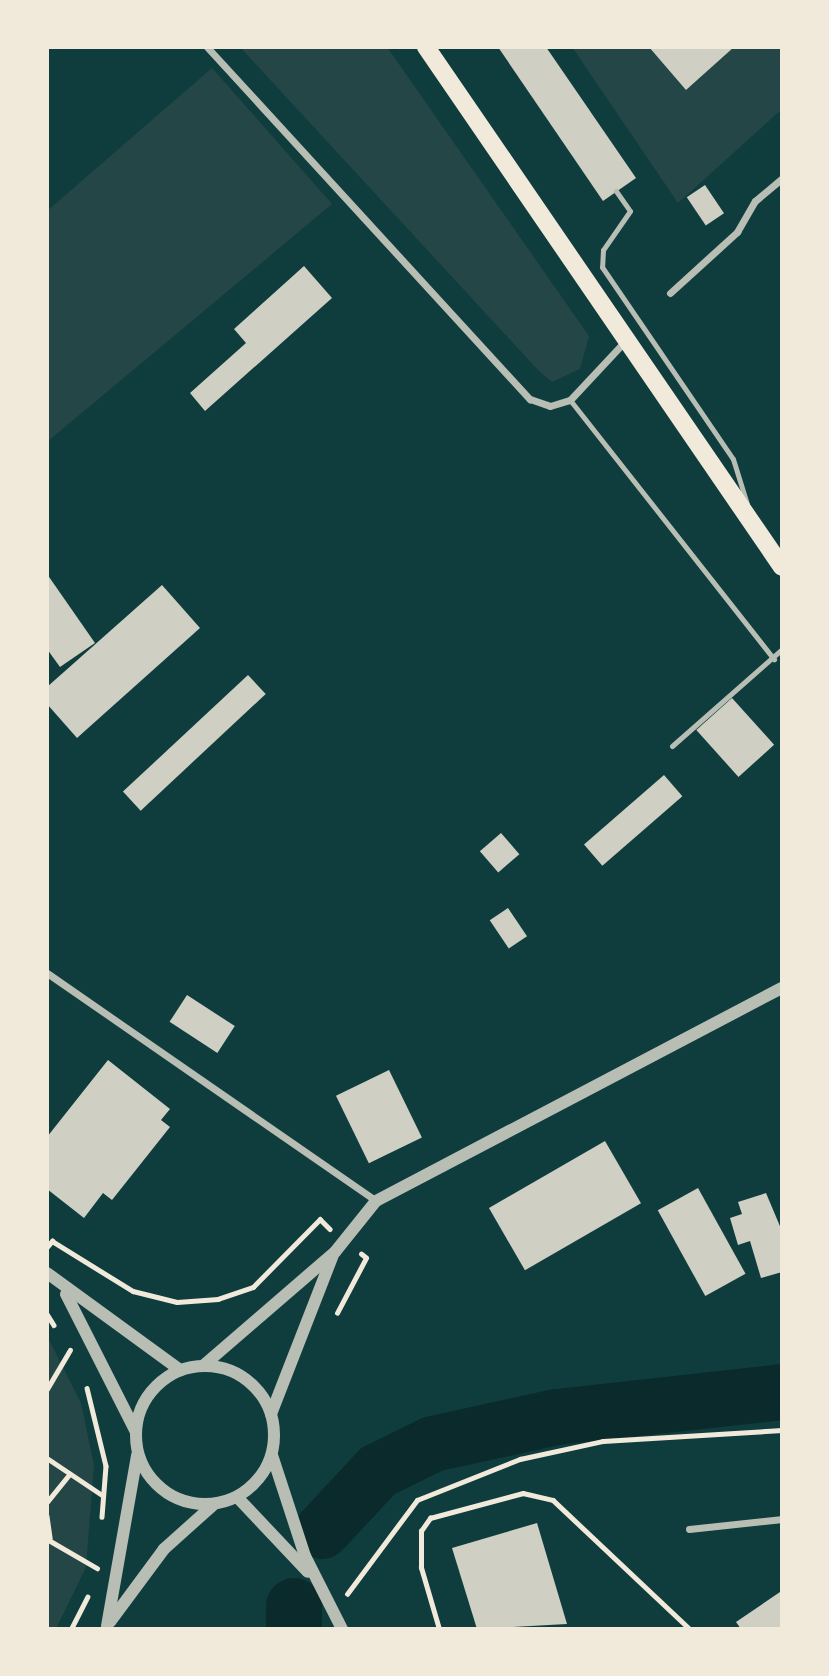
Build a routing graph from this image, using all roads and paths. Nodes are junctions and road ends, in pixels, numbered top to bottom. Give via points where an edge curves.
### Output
1 (207, 47) edge
2 (426, 47) edge
3 (782, 178) edge
4 (616, 191) dead end
5 (670, 292) dead end
6 (626, 339) junction
7 (570, 400) junction
8 (754, 527) junction
9 (782, 566) edge
10 (782, 649) edge
11 (774, 659) junction
12 (672, 746) dead end
13 (47, 974) edge
14 (782, 988) edge
15 (376, 1201) junction
16 (335, 1252) junction
17 (47, 1273) edge
18 (65, 1290) junction
19 (47, 1314) edge
20 (59, 1332) dead end
21 (64, 1341) dead end
22 (70, 1350) junction
23 (75, 1361) dead end
24 (204, 1365) junction
25 (180, 1370) junction
26 (84, 1382) dead end
27 (47, 1389) edge
28 (271, 1414) junction
29 (135, 1430) junction
30 (782, 1430) edge
31 (137, 1454) junction
32 (272, 1455) junction
33 (47, 1458) edge
34 (70, 1474) junction
35 (102, 1495) junction
36 (237, 1497) junction
37 (47, 1502) edge
38 (214, 1505) junction
39 (47, 1516) edge
40 (782, 1519) edge
41 (102, 1522) dead end
42 (689, 1529) dead end
43 (48, 1538) edge
44 (99, 1558) dead end
45 (98, 1569) junction
46 (319, 1587) junction
47 (331, 1609) junction
48 (106, 1627) edge
49 (71, 1629) edge
50 (342, 1629) edge
51 (439, 1629) edge
52 (690, 1629) edge

1 - 7 street via 530,399 550,406
2 - 6 main road
3 - 5 street via 755,201 737,232
4 - 8 lane via 630,211 603,250 603,267 733,459
6 - 7 street
6 - 8 main road
7 - 11 lane
8 - 9 main road
10 - 11 lane
11 - 12 lane
13 - 15 street
14 - 15 street
15 - 16 street
16 - 24 street
16 - 28 street
17 - 18 street
18 - 25 street
18 - 29 street
19 - 20 path
21 - 22 path
22 - 23 path
22 - 27 path
24 - 25 street
24 - 28 street via 245,1378
25 - 29 street via 157,1384 141,1405
26 - 35 path via 106,1466
28 - 32 street
29 - 31 street
30 - 47 path via 603,1441 520,1459 416,1500
31 - 38 street via 171,1496
31 - 48 street
32 - 36 street via 258,1480
32 - 46 street
33 - 34 path
34 - 35 path
34 - 37 path
35 - 41 path
36 - 38 street
36 - 46 street
38 - 48 street via 164,1549
39 - 43 path
40 - 42 street
43 - 45 path
44 - 45 path
45 - 49 path
46 - 47 street
47 - 50 street
51 - 52 path via 421,1568 421,1531 430,1518 523,1493 553,1500

